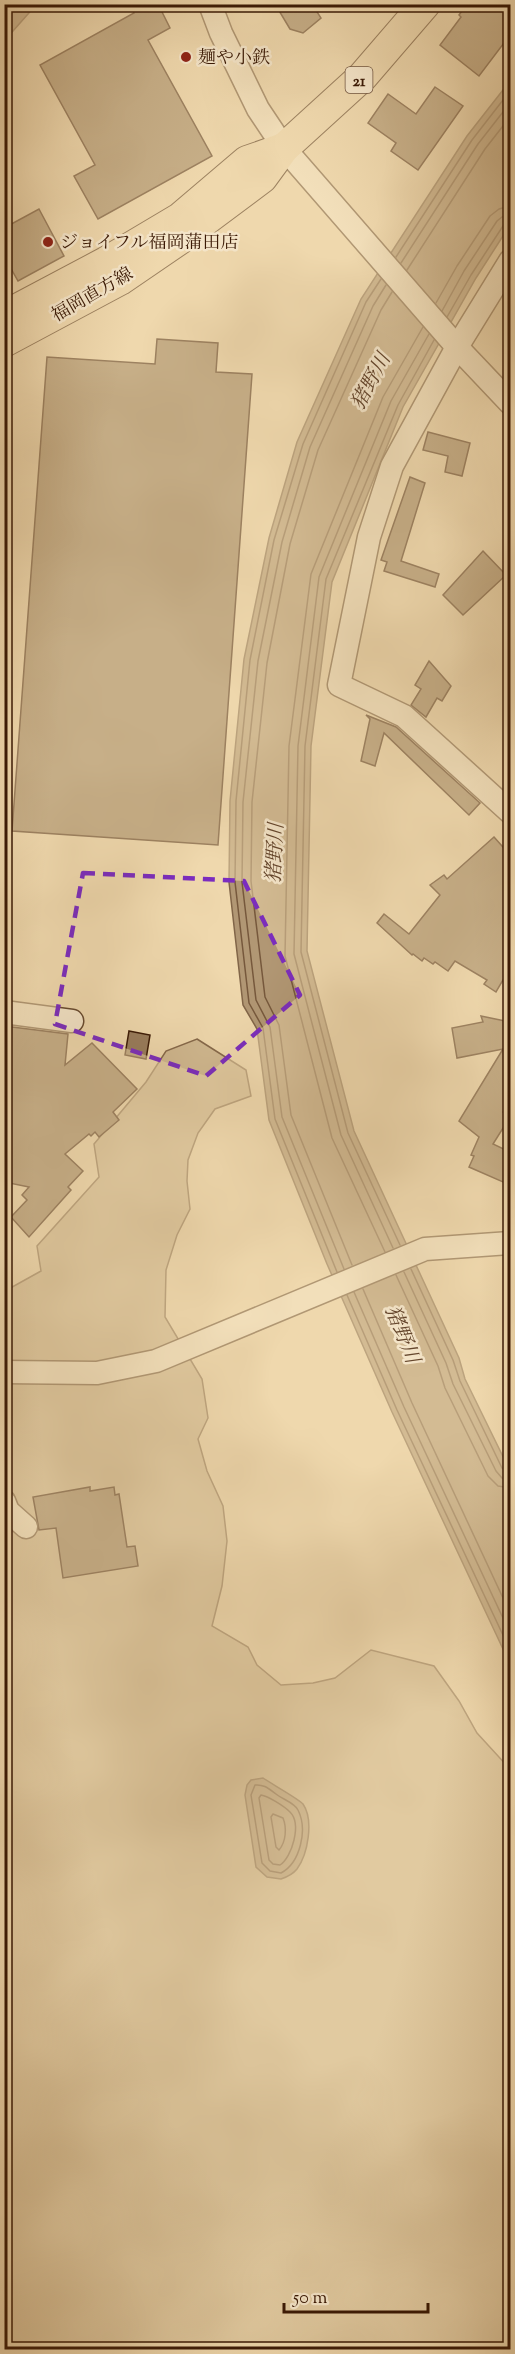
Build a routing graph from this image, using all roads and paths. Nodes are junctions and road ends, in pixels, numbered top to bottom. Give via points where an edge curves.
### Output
1 (210, 4) edge
2 (425, 4) edge
3 (285, 148) junction
4 (510, 261) edge
5 (4, 316) edge
6 (4, 342) edge
7 (464, 354) junction
8 (510, 403) edge
9 (510, 812) edge
10 (4, 1012) edge
11 (72, 1021) dead end
12 (510, 1243) edge
13 (4, 1372) edge
14 (4, 1501) edge
15 (26, 1527) dead end

1 - 3 street via 258,109
2 - 3 main road, 福岡直方線 / 21 via 363,76
3 - 5 main road, 福岡直方線 / 21 via 248,161 180,218
3 - 6 main road, 福岡直方線 / 21 via 262,178 183,237 120,280
3 - 7 street
4 - 7 street
7 - 8 street
7 - 9 street via 392,466 369,537 339,685 404,716
10 - 11 street
12 - 13 street via 425,1249 156,1361 97,1373
14 - 15 street via 8,1511

